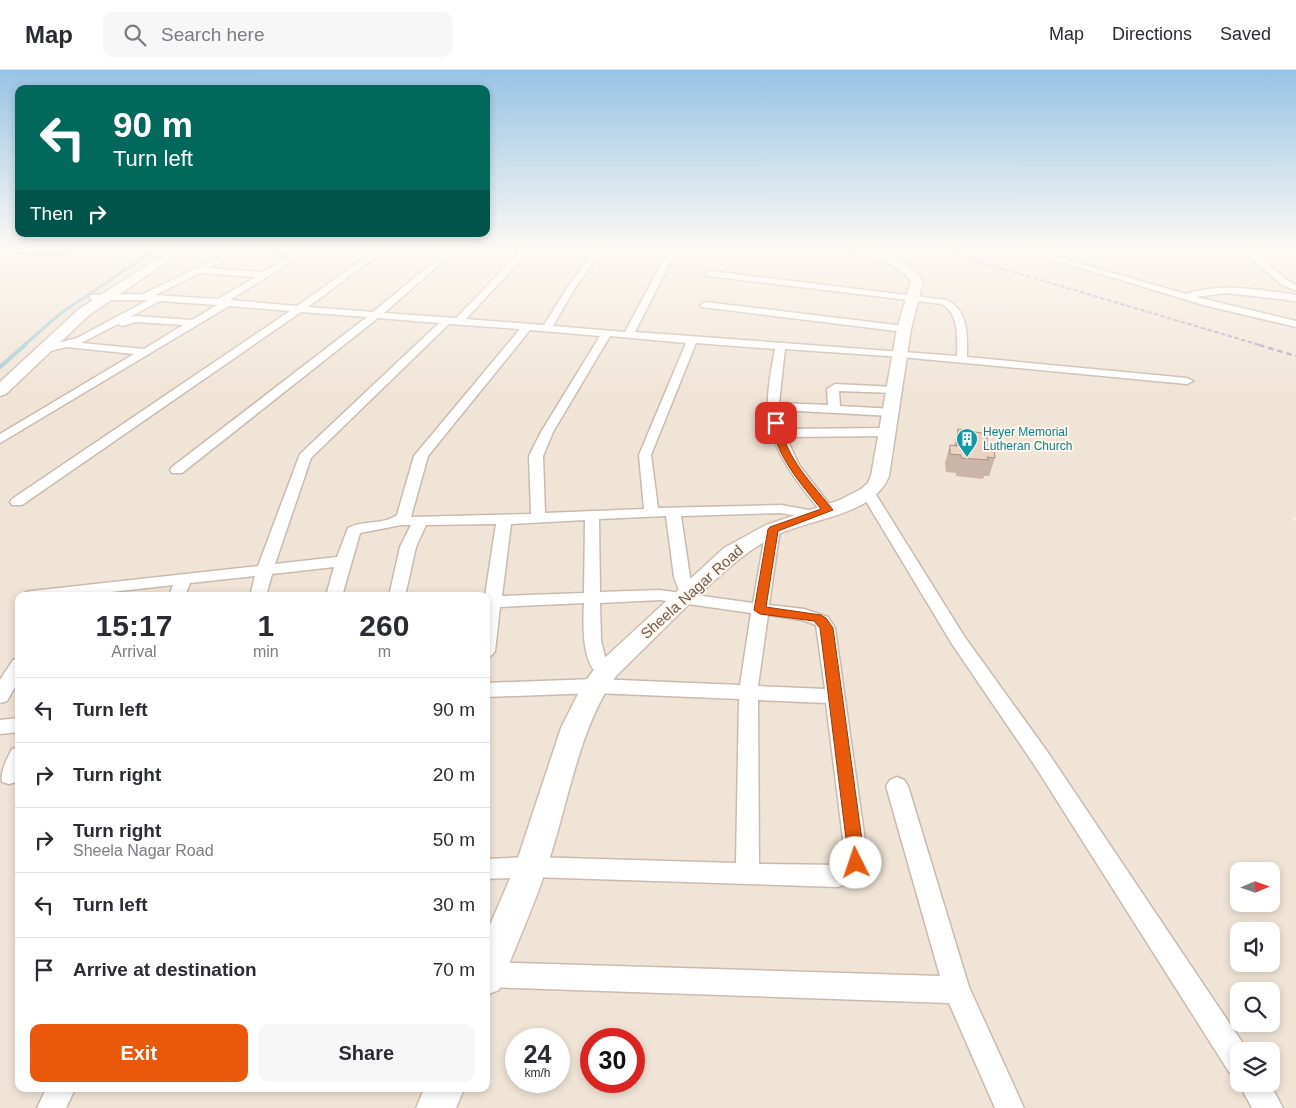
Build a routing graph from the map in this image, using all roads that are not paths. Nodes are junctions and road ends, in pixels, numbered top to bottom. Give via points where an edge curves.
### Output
1 (98, 298) edge
2 (98, 298) edge
3 (159, 298) edge
4 (165, 298) edge
5 (230, 298) edge
6 (313, 298) edge
7 (395, 298) edge
8 (476, 298) edge
9 (565, 298) edge
10 (647, 298) edge
11 (913, 298) edge
12 (922, 298) edge
13 (1208, 298) edge
14 (1260, 298) edge
15 (223, 303) junction
16 (1291, 304) edge
17 (705, 305) dead end
18 (297, 310) junction
19 (374, 316) junction
20 (452, 321) junction
21 (194, 323) junction
22 (1296, 324) edge
23 (527, 327) junction
24 (547, 328) junction
25 (904, 329) junction
26 (607, 332) junction
27 (629, 334) junction
28 (692, 340) junction
29 (67, 345) junction
30 (80, 346) junction
31 (780, 346) junction
32 (44, 350) junction
33 (147, 352) junction
34 (901, 354) junction
35 (962, 360) junction
36 (0, 381) edge
37 (1187, 381) dead end
38 (895, 390) junction
39 (0, 391) edge
40 (774, 406) junction
41 (834, 409) junction
42 (889, 422) junction
43 (777, 433) junction
44 (0, 439) edge
45 (177, 470) dead end
46 (868, 493) junction
47 (17, 502) dead end
48 (673, 511) junction
49 (651, 512) junction
50 (821, 512) junction
51 (592, 514) junction
52 (538, 518) junction
53 (504, 519) junction
54 (400, 521) junction
55 (420, 522) junction
56 (773, 529) junction
57 (343, 561) junction
58 (265, 569) junction
59 (184, 579) junction
60 (68, 592) edge
61 (179, 592) edge
62 (259, 592) edge
63 (335, 592) edge
64 (399, 592) edge
65 (685, 595) junction
66 (592, 598) junction
67 (490, 602) edge
68 (760, 610) junction
69 (15, 671) edge
70 (601, 678) junction
71 (490, 690) edge
72 (748, 692) junction
73 (0, 696) edge
74 (834, 696) junction
75 (15, 725) edge
76 (0, 727) edge
77 (15, 763) edge
78 (9, 776) edge
79 (897, 786) dead end
80 (531, 867) junction
81 (490, 869) edge
82 (747, 875) junction
83 (490, 969) edge
84 (490, 976) edge
85 (958, 990) junction
86 (1230, 1048) edge
87 (59, 1092) edge
88 (443, 1092) edge
89 (1258, 1092) edge
90 (51, 1108) edge
91 (436, 1108) edge
92 (1010, 1108) edge
93 (1268, 1108) edge

1 - 32 main road
2 - 36 main road via 74,312
3 - 29 street
4 - 15 street
5 - 15 street
6 - 18 street
7 - 19 street
8 - 20 street
9 - 24 street
10 - 27 street
11 - 25 main road
12 - 35 street via 944,302 956,310
13 - 16 street
14 - 16 street
15 - 18 street
15 - 21 street
16 - 22 street
17 - 25 street
18 - 19 street
18 - 47 street
19 - 20 street
19 - 45 street
20 - 23 street
20 - 58 street via 305,457
21 - 30 street via 131,320
21 - 33 street
23 - 24 street
23 - 54 street via 421,456 404,517
24 - 26 street
25 - 34 main road
26 - 27 street
26 - 52 street via 536,456
27 - 28 street
28 - 31 street
28 - 49 street via 645,455
29 - 30 street
29 - 32 street
30 - 33 street
31 - 34 street
31 - 40 street
32 - 39 main road
33 - 44 street
34 - 35 street
34 - 38 main road
35 - 37 street
38 - 41 street via 835,387
38 - 42 main road
40 - 41 street
40 - 43 street
41 - 42 street
42 - 43 street
42 - 46 main road via 880,476
43 - 50 street
46 - 50 main road, Sheela Nagar Road
46 - 86 street via 958,640 1042,760
48 - 49 street
48 - 50 street via 782,509
48 - 65 street
49 - 51 street
50 - 56 main road, Sheela Nagar Road
51 - 52 street
51 - 66 street
52 - 53 street
53 - 55 street
53 - 67 street
54 - 55 street
54 - 57 street via 364,526 353,531
55 - 64 street via 408,548
56 - 65 main road, Sheela Nagar Road via 732,553
56 - 68 street
57 - 58 street
57 - 63 street
58 - 59 street
58 - 62 street
59 - 60 street
59 - 61 street
65 - 66 street
65 - 68 street
65 - 70 main road, Sheela Nagar Road
66 - 67 street
66 - 70 street via 592,640
68 - 72 street
68 - 74 street via 804,615 822,621 826,628
69 - 73 street
70 - 71 street
70 - 72 street
70 - 80 main road, Sheela Nagar Road via 575,728
72 - 74 street
72 - 82 street
74 - 82 street via 856,863 850,873 838,877
75 - 76 street
77 - 78 street
79 - 85 street
80 - 81 street
80 - 82 street
80 - 83 main road, Sheela Nagar Road
84 - 85 street
85 - 92 street
87 - 90 street
88 - 91 main road
89 - 93 street

